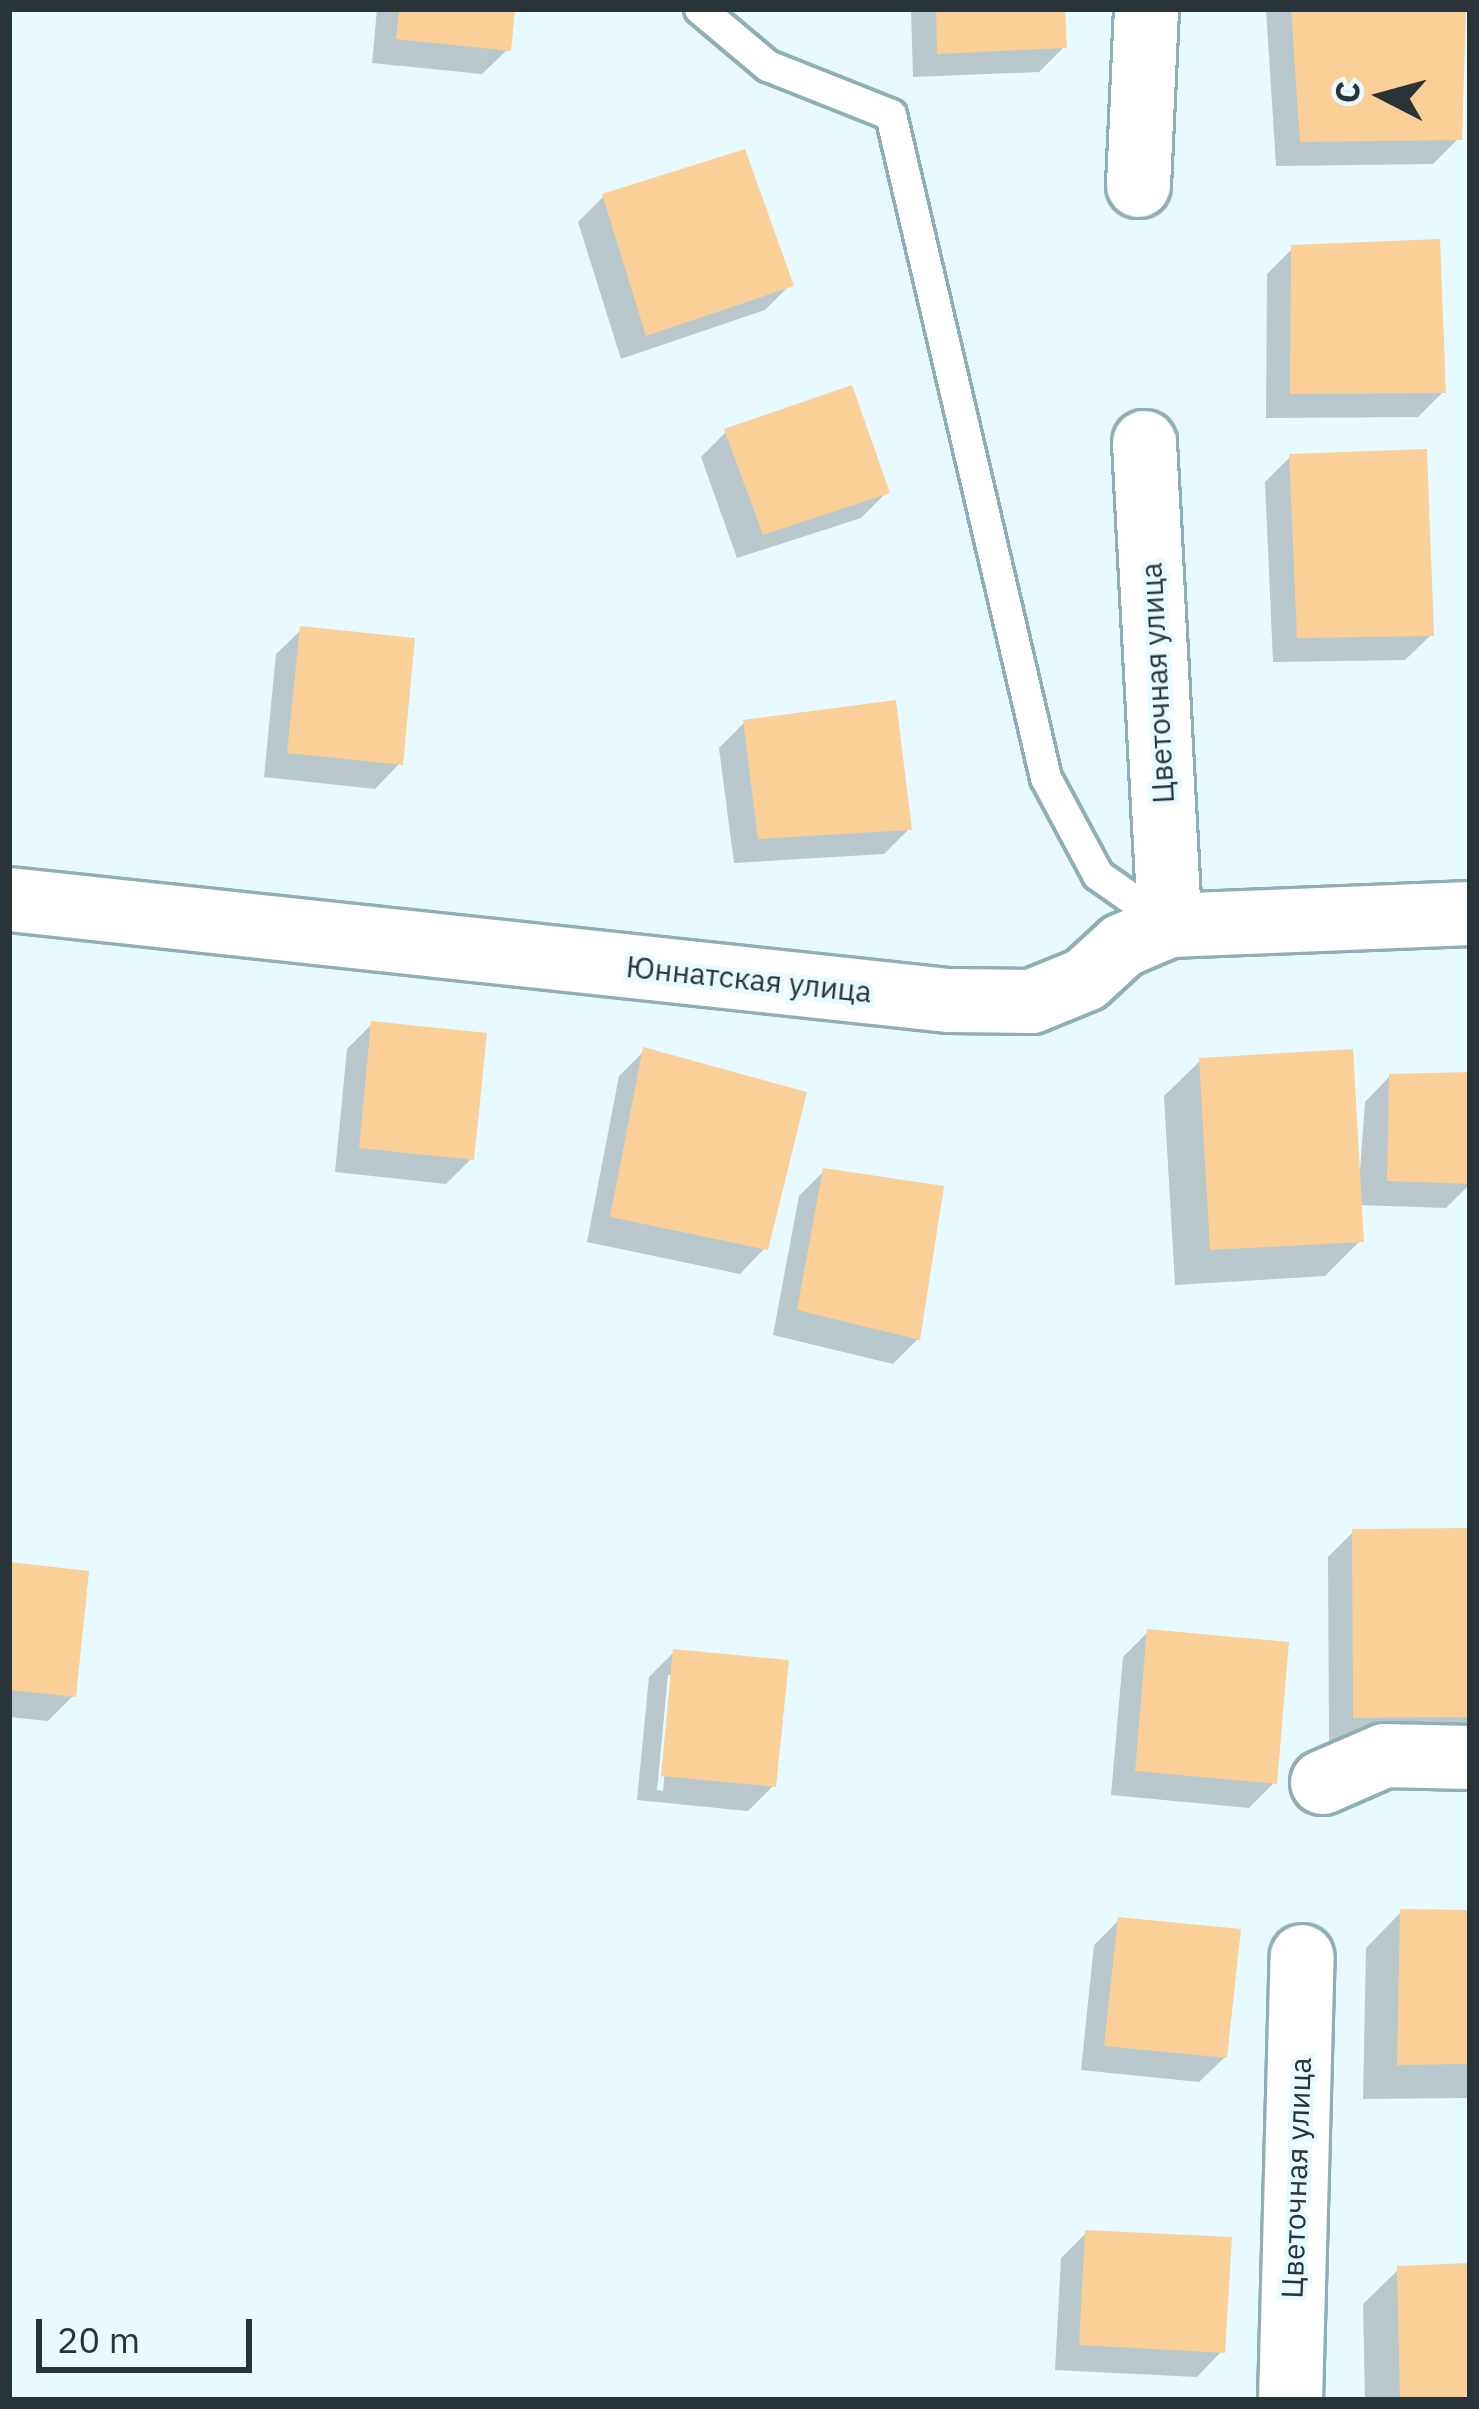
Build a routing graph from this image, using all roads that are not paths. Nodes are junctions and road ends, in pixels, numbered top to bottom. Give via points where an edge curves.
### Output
1 (700, 9) edge
2 (1146, 9) edge
3 (1138, 185) dead end
4 (1144, 442) dead end
5 (9, 899) edge
6 (1470, 913) edge
7 (1169, 925) junction
8 (1470, 1757) edge
9 (1322, 1782) dead end
10 (1302, 1956) dead end
11 (1290, 2400) edge

1 - 7 lane via 768,66 891,115 1046,778 1098,875
2 - 3 street
4 - 7 street, Цветочная улица
5 - 7 street, Юннатская улица via 948,1000 1031,1001 1085,979 1122,945
6 - 7 street, Юннатская улица
8 - 9 street via 1384,1755
10 - 11 street, Цветочная улица

